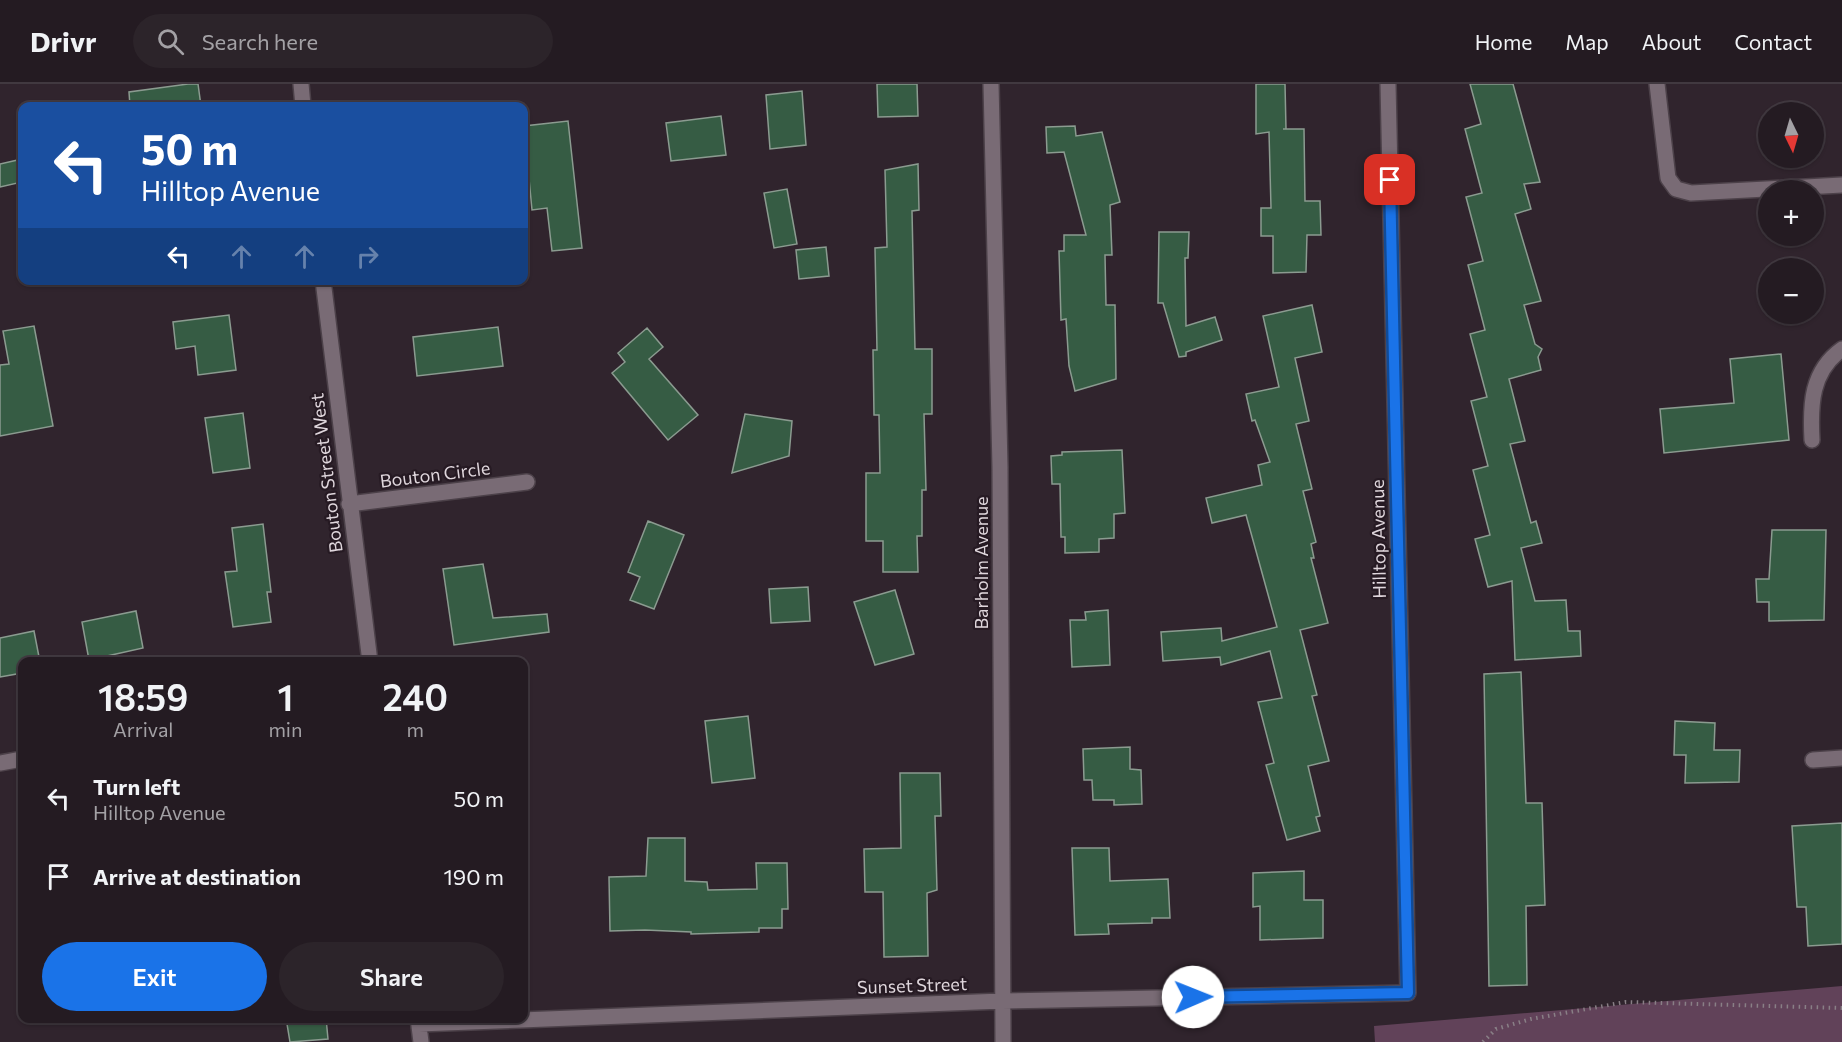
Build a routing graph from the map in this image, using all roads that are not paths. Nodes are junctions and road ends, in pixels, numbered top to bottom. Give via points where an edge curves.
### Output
1 (301, 84) edge
2 (991, 84) edge
3 (1388, 84) edge
4 (1658, 84) edge
5 (303, 102) edge
6 (1842, 185) edge
7 (324, 285) edge
8 (1842, 349) edge
9 (1812, 440) dead end
10 (527, 482) dead end
11 (349, 504) junction
12 (369, 657) edge
13 (1842, 758) edge
14 (18, 760) edge
15 (1813, 760) dead end
16 (0, 763) edge
17 (1408, 993) joint
18 (1002, 1001) junction
19 (528, 1017) edge
20 (418, 1023) edge
21 (421, 1042) edge
22 (1003, 1042) edge

1 - 5 street
2 - 18 street, Barholm Avenue via 1000,467
3 - 17 street, Hilltop Avenue
4 - 6 street via 1668,178 1683,193
7 - 11 street, Bouton Street West
8 - 9 street via 1816,378 1810,406
10 - 11 street, Bouton Circle
11 - 12 street, Bouton Street West
13 - 15 street
14 - 16 street
17 - 18 street, Sunset Street
18 - 19 street, Sunset Street
18 - 22 street, Barholm Avenue
20 - 21 street

